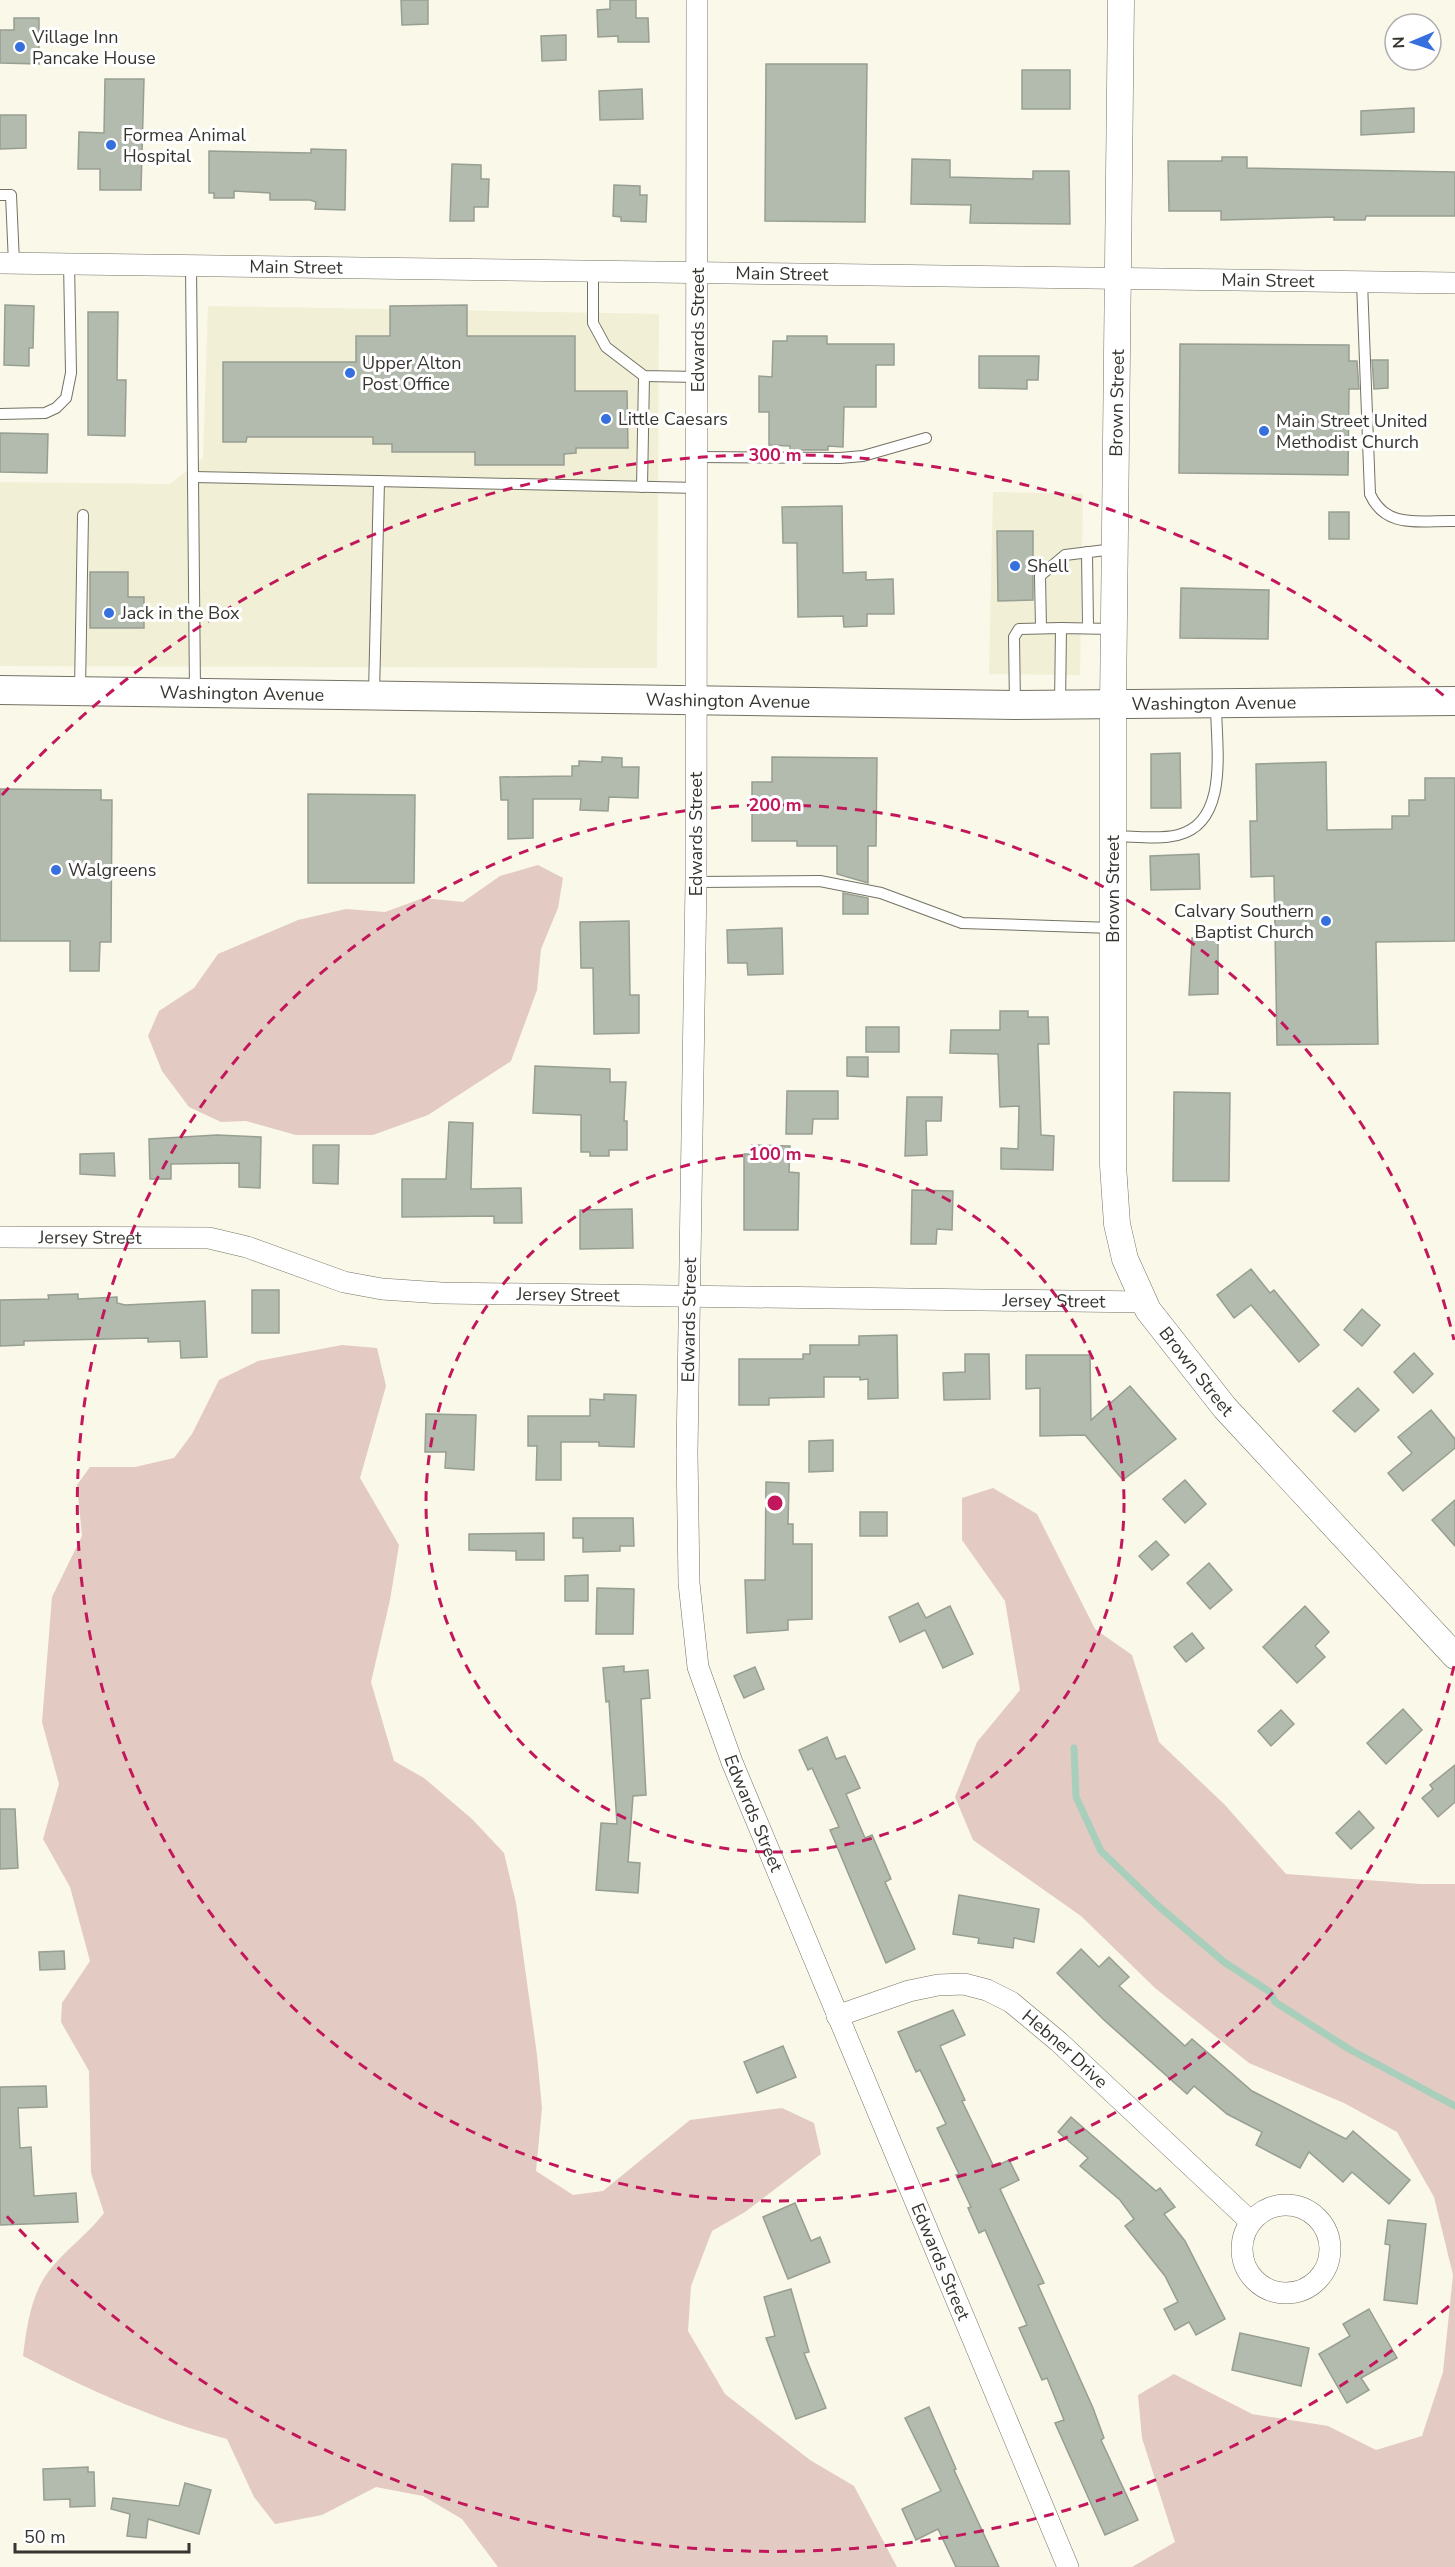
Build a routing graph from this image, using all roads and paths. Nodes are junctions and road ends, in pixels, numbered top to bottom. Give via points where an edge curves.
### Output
1 (697, 0) edge
2 (1121, 0) edge
3 (6, 195) edge
4 (69, 262) junction
5 (7, 263) edge
6 (191, 265) junction
7 (593, 272) junction
8 (698, 274) junction
9 (1119, 278) junction
10 (1362, 282) junction
11 (1455, 283) edge
12 (644, 376) junction
13 (698, 377) junction
14 (0, 414) edge
15 (926, 438) dead end
16 (698, 457) junction
17 (193, 477) junction
18 (379, 481) junction
19 (642, 487) junction
20 (698, 488) junction
21 (82, 516) dead end
22 (1455, 521) edge
23 (1115, 549) junction
24 (1087, 552) junction
25 (1041, 628) junction
26 (1061, 628) junction
27 (1088, 628) junction
28 (1114, 629) junction
29 (0, 690) edge
30 (80, 691) junction
31 (195, 693) junction
32 (374, 697) junction
33 (696, 700) junction
34 (1455, 701) edge
35 (1216, 704) junction
36 (1015, 705) junction
37 (1060, 705) junction
38 (1113, 705) junction
39 (1113, 836) junction
40 (696, 882) junction
41 (1112, 927) junction
42 (0, 1237) edge
43 (690, 1297) junction
44 (1145, 1302) junction
45 (1455, 1656) edge
46 (837, 2016) junction
47 (1251, 2222) junction
48 (1068, 2567) edge

1 - 8 street, Edwards Street
2 - 9 street, Brown Street
3 - 5 lane
4 - 5 street, Main Street
4 - 6 street, Main Street
4 - 14 lane via 71,373 66,398 45,413
6 - 7 street, Main Street
6 - 17 lane
7 - 8 street, Main Street
7 - 12 lane via 593,323 606,347
8 - 9 street, Main Street
8 - 13 street, Edwards Street
9 - 10 street, Main Street
9 - 23 street, Brown Street
10 - 11 street, Main Street
10 - 22 lane via 1370,494 1380,512 1388,517
12 - 13 lane
12 - 19 lane
13 - 16 street, Edwards Street
15 - 16 lane via 863,456 840,458
16 - 20 street, Edwards Street
17 - 18 lane
17 - 31 lane
18 - 19 lane
18 - 32 lane
19 - 20 lane
20 - 33 street, Edwards Street
21 - 30 lane
23 - 24 lane
23 - 28 street, Brown Street
24 - 25 lane via 1065,555 1040,576
24 - 27 lane
25 - 26 lane
25 - 36 lane via 1019,629 1014,637
26 - 27 lane
26 - 37 lane
27 - 28 lane
28 - 38 street, Brown Street
29 - 30 main road, Washington Avenue
30 - 31 main road, Washington Avenue
31 - 32 main road, Washington Avenue
32 - 33 main road, Washington Avenue
33 - 36 main road, Washington Avenue
33 - 40 street, Edwards Street
34 - 35 main road, Washington Avenue
35 - 38 main road, Washington Avenue
35 - 39 lane via 1216,793 1207,816 1191,830 1176,836
36 - 37 main road, Washington Avenue
37 - 38 main road, Washington Avenue
38 - 39 street, Brown Street
39 - 41 street, Brown Street
40 - 41 lane via 819,881 881,893 962,923
40 - 43 street, Edwards Street
41 - 44 street, Brown Street via 1117,1224 1125,1259
42 - 43 street, Jersey Street via 209,1238 247,1247 344,1282 382,1289
43 - 44 street, Jersey Street
43 - 46 street, Edwards Street via 689,1583 698,1667 732,1762
44 - 45 street, Brown Street via 1225,1408
46 - 47 street, Hebner Drive via 938,1985 964,1984 987,1990 1011,2002 1059,2042
46 - 48 street, Edwards Street
47 - 47 street via 1269,2208 1283,2204 1311,2211 1329,2235 1330,2257 1321,2277 1310,2287 1289,2293 1268,2290 1256,2282 1242,2256 1242,2241

